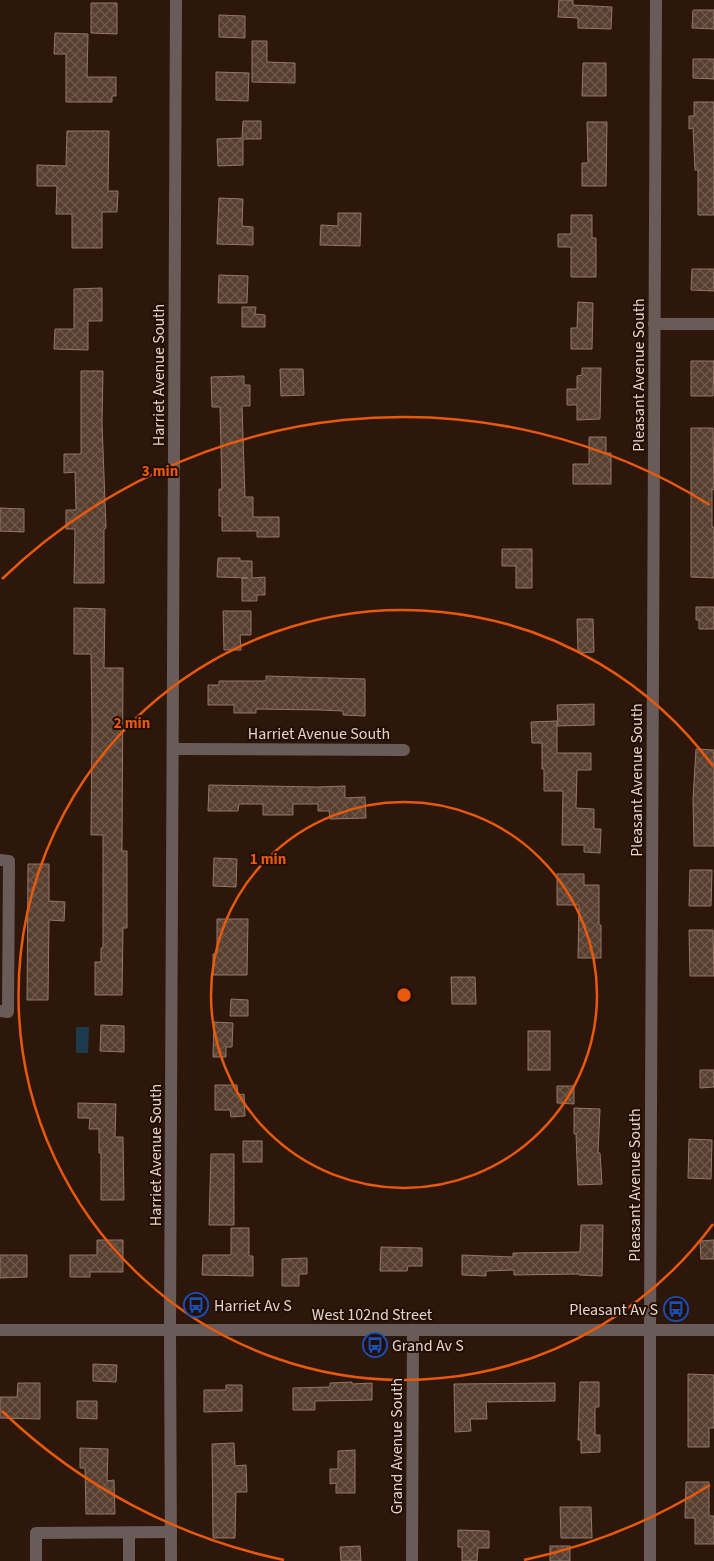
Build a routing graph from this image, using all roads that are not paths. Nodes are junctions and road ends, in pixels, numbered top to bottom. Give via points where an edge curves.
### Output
1 (176, 0) edge
2 (656, 0) edge
3 (654, 324) junction
4 (714, 324) edge
5 (174, 749) junction
6 (404, 750) dead end
7 (0, 860) edge
8 (0, 1011) edge
9 (0, 1330) edge
10 (170, 1330) junction
11 (413, 1330) junction
12 (650, 1330) junction
13 (714, 1330) edge
14 (171, 1532) junction
15 (129, 1533) junction
16 (36, 1561) edge
17 (129, 1561) edge
18 (171, 1561) edge
19 (412, 1561) edge
20 (650, 1561) edge

1 - 5 street, Harriet Avenue South
2 - 3 street, Pleasant Avenue South
3 - 4 street
3 - 12 street, Pleasant Avenue South
5 - 6 street, Harriet Avenue South
5 - 10 street, Harriet Avenue South
7 - 8 street via 9,861 8,1012
9 - 10 street, West 102nd Street
10 - 11 street, West 102nd Street
10 - 14 street, Harriet Avenue South
11 - 12 street, West 102nd Street
11 - 19 street, Grand Avenue South
12 - 13 street, West 102nd Street
12 - 20 street, Pleasant Avenue South
14 - 15 street
14 - 18 street, Harriet Avenue South
15 - 16 street via 36,1533
15 - 17 street

